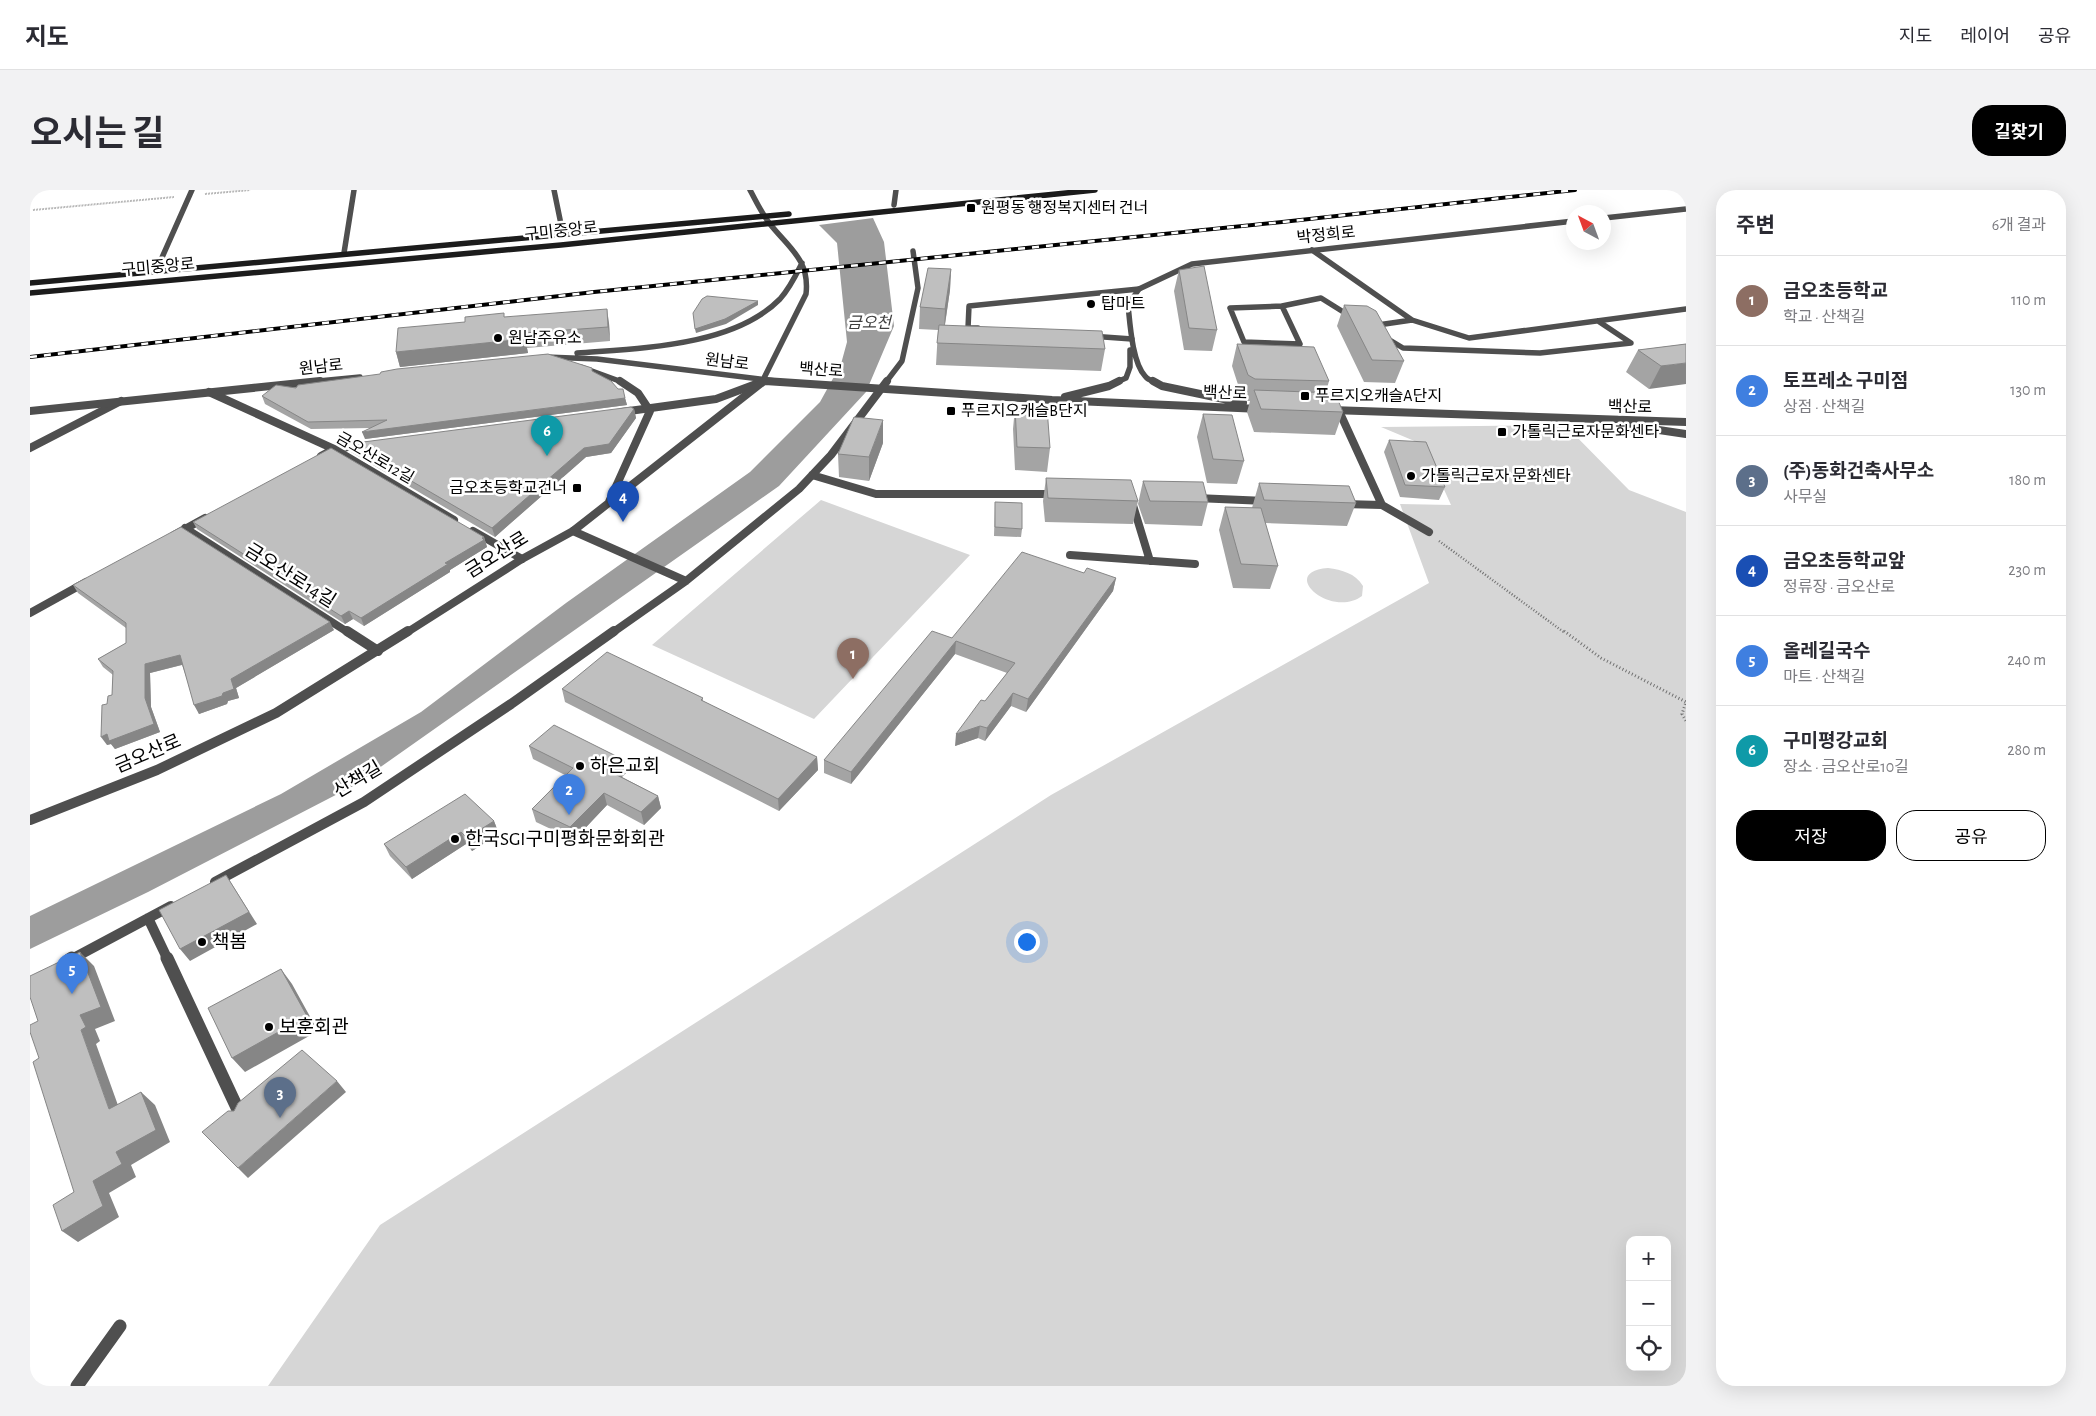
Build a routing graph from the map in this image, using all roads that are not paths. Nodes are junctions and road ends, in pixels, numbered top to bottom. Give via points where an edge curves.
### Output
1 (33, 190) edge
2 (354, 190) edge
3 (554, 190) edge
4 (750, 190) edge
5 (896, 190) edge
6 (1041, 190) edge
7 (1095, 190) edge
8 (191, 193) edge
9 (30, 195) edge
10 (894, 204) junction
11 (1686, 209) edge
12 (811, 212) dead end
13 (792, 214) dead end
14 (764, 216) junction
15 (1611, 217) edge
16 (1566, 222) edge
17 (768, 223) junction
18 (564, 234) junction
19 (1312, 250) junction
20 (913, 251) dead end
21 (344, 253) junction
22 (802, 263) junction
23 (156, 271) junction
24 (30, 283) edge
25 (1139, 289) junction
26 (30, 293) edge
27 (1282, 306) junction
28 (1686, 309) edge
29 (1412, 320) junction
30 (1598, 321) junction
31 (1359, 322) edge
32 (988, 329) edge
33 (1084, 336) edge
34 (1132, 339) junction
35 (549, 356) junction
36 (540, 357) edge
37 (372, 375) edge
38 (764, 381) junction
39 (882, 388) junction
40 (209, 392) junction
41 (1052, 400) junction
42 (121, 401) junction
43 (649, 408) junction
44 (1322, 410) edge
45 (30, 411) edge
46 (1339, 411) junction
47 (610, 413) edge
48 (1594, 420) junction
49 (1686, 422) edge
50 (1686, 434) edge
51 (373, 444) edge
52 (30, 448) edge
53 (334, 449) junction
54 (316, 458) edge
55 (812, 475) junction
56 (1061, 494) edge
57 (1139, 494) dead end
58 (1187, 498) edge
59 (1275, 502) edge
60 (1333, 503) edge
61 (608, 504) junction
62 (1382, 505) junction
63 (211, 514) edge
64 (185, 528) junction
65 (573, 531) junction
66 (1429, 532) road end
67 (168, 538) edge
68 (1070, 555) dead end
69 (522, 560) junction
70 (1150, 561) junction
71 (1196, 564) dead end
72 (90, 580) edge
73 (686, 581) junction
74 (30, 613) edge
75 (378, 651) junction
76 (30, 820) edge
77 (209, 886) edge
78 (183, 900) edge
79 (148, 918) junction
80 (63, 963) edge
81 (240, 1114) edge
82 (120, 1326) dead end
83 (77, 1386) edge

1 - 9 street
2 - 21 street
3 - 18 street
4 - 14 street, 금오산로
5 - 10 street
6 - 10 main road
7 - 17 main road, 구미중앙로
8 - 23 street
10 - 12 main road
11 - 15 street
13 - 14 main road, 구미중앙로
14 - 17 street, 금오산로
14 - 18 main road, 구미중앙로
16 - 19 street, 박정희로
17 - 22 street, 금오산로
17 - 26 main road, 구미중앙로
18 - 21 main road, 구미중앙로
19 - 25 street, 박정희로 via 1192,264
19 - 29 street
20 - 39 street, 산책길 via 918,288 902,361
21 - 23 main road, 구미중앙로
22 - 35 street via 787,290 772,306 729,330 677,343
22 - 38 street, 금오산로 via 808,275 806,294
23 - 24 main road, 구미중앙로
25 - 32 street, 박정희로 via 969,306 968,328
25 - 34 street via 1128,305
27 - 27 street via 1230,308 1244,342 1300,344
27 - 31 street via 1321,298
28 - 30 street
29 - 30 street via 1469,338
29 - 30 street via 1368,326 1402,348 1540,353 1631,343
33 - 34 street
34 - 41 street via 1126,378 1110,386
34 - 41 street, 백산로 via 1139,367 1153,382 1173,390 1269,408
35 - 36 street, 원남로
35 - 38 street, 원남로 via 597,359
35 - 43 street via 619,379 638,393
37 - 40 street, 원남로
38 - 39 street, 백산로
38 - 43 street via 716,399
38 - 61 street, 금오산로
39 - 41 street, 백산로
39 - 55 street, 산책길
40 - 42 street, 원남로
40 - 53 street, 금오산로12길
42 - 45 street, 원남로
42 - 52 street
43 - 47 street
43 - 61 street
44 - 46 street, 백산로
46 - 48 street, 백산로
46 - 62 street
48 - 49 street, 백산로
48 - 50 street
51 - 53 street
53 - 54 street
53 - 69 street, 금오산로12길
55 - 56 street via 876,494
55 - 73 street, 산책길
57 - 70 street via 1129,493
58 - 59 street
60 - 62 street
61 - 65 street, 금오산로
62 - 66 street
63 - 64 street
64 - 67 street
64 - 75 street, 금오산로14길
65 - 69 street, 금오산로
65 - 73 street
68 - 70 street
69 - 75 street, 금오산로
70 - 71 street
72 - 74 street
73 - 77 street, 산책길 via 364,802
75 - 76 street, 금오산로 via 231,736 157,770
78 - 79 street
79 - 80 street
79 - 81 street
82 - 83 street

